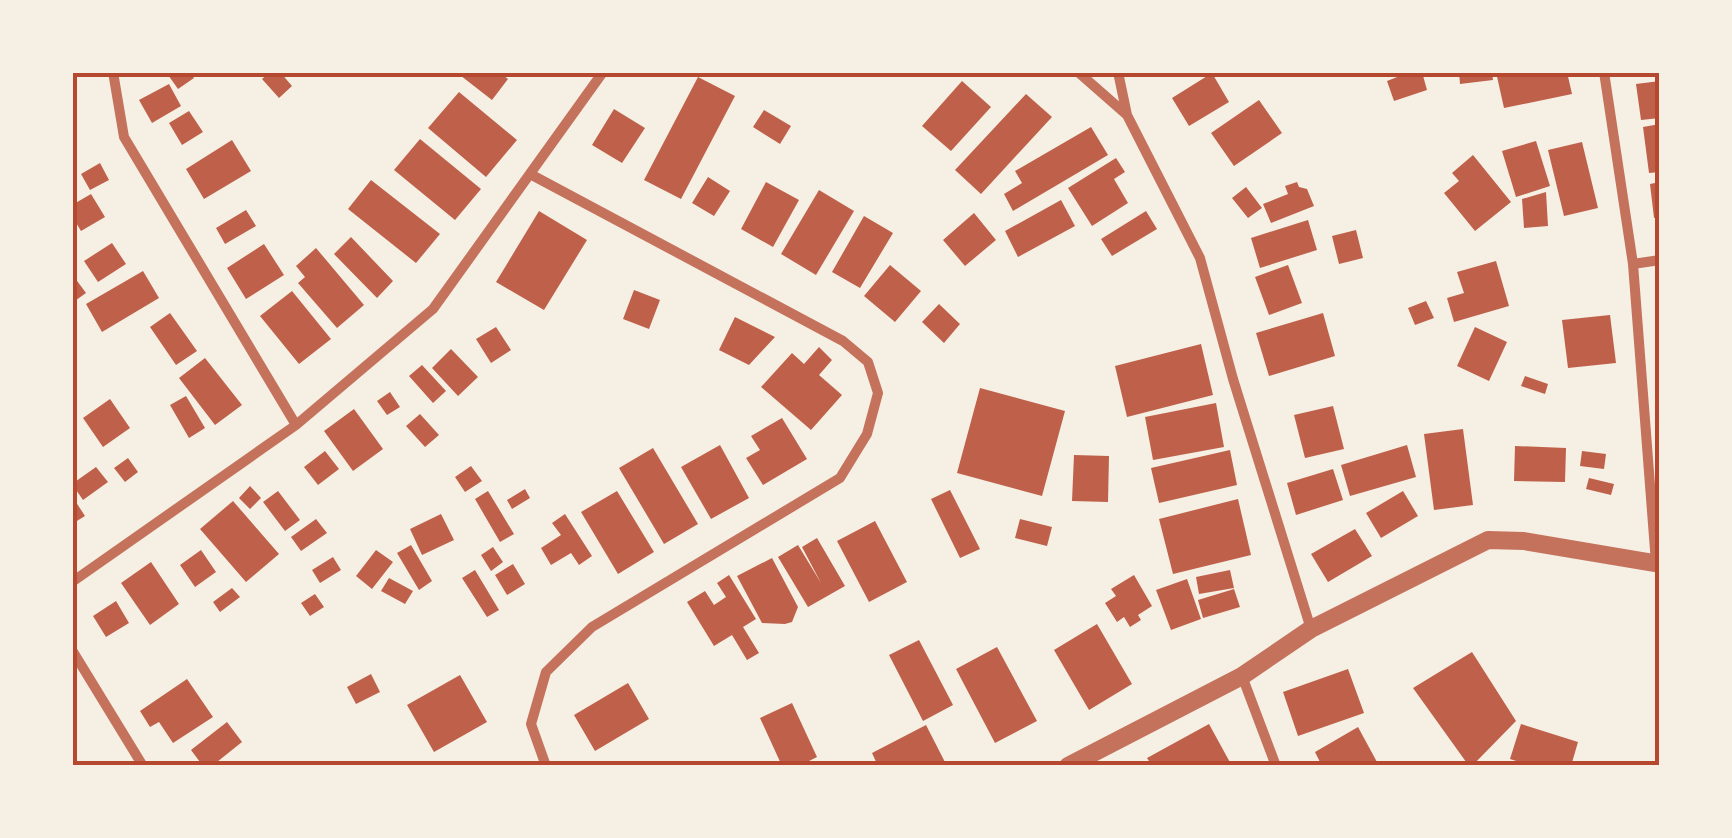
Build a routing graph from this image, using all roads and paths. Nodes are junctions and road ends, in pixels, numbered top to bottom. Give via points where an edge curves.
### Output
1 (113, 72) edge
2 (603, 72) edge
3 (1078, 72) edge
4 (1118, 72) edge
5 (1604, 72) edge
6 (1127, 115) junction
7 (530, 174) junction
8 (1660, 260) edge
9 (1633, 264) junction
10 (296, 426) junction
11 (1658, 563) edge
12 (72, 582) edge
13 (1310, 629) junction
14 (72, 650) edge
15 (1242, 676) junction
16 (143, 766) edge
17 (546, 766) edge
18 (1068, 766) edge
19 (1276, 766) edge

1 - 10 street via 124,137
2 - 7 street
3 - 6 street
4 - 6 street
5 - 9 street
6 - 13 street via 1200,258
7 - 10 street via 433,309
7 - 17 street via 843,341 868,362 878,393 867,434 840,478 592,627 546,672 531,724
8 - 9 street
9 - 11 street
10 - 12 street
11 - 13 street via 1488,540
13 - 15 street
14 - 16 street
15 - 18 street
15 - 19 street

